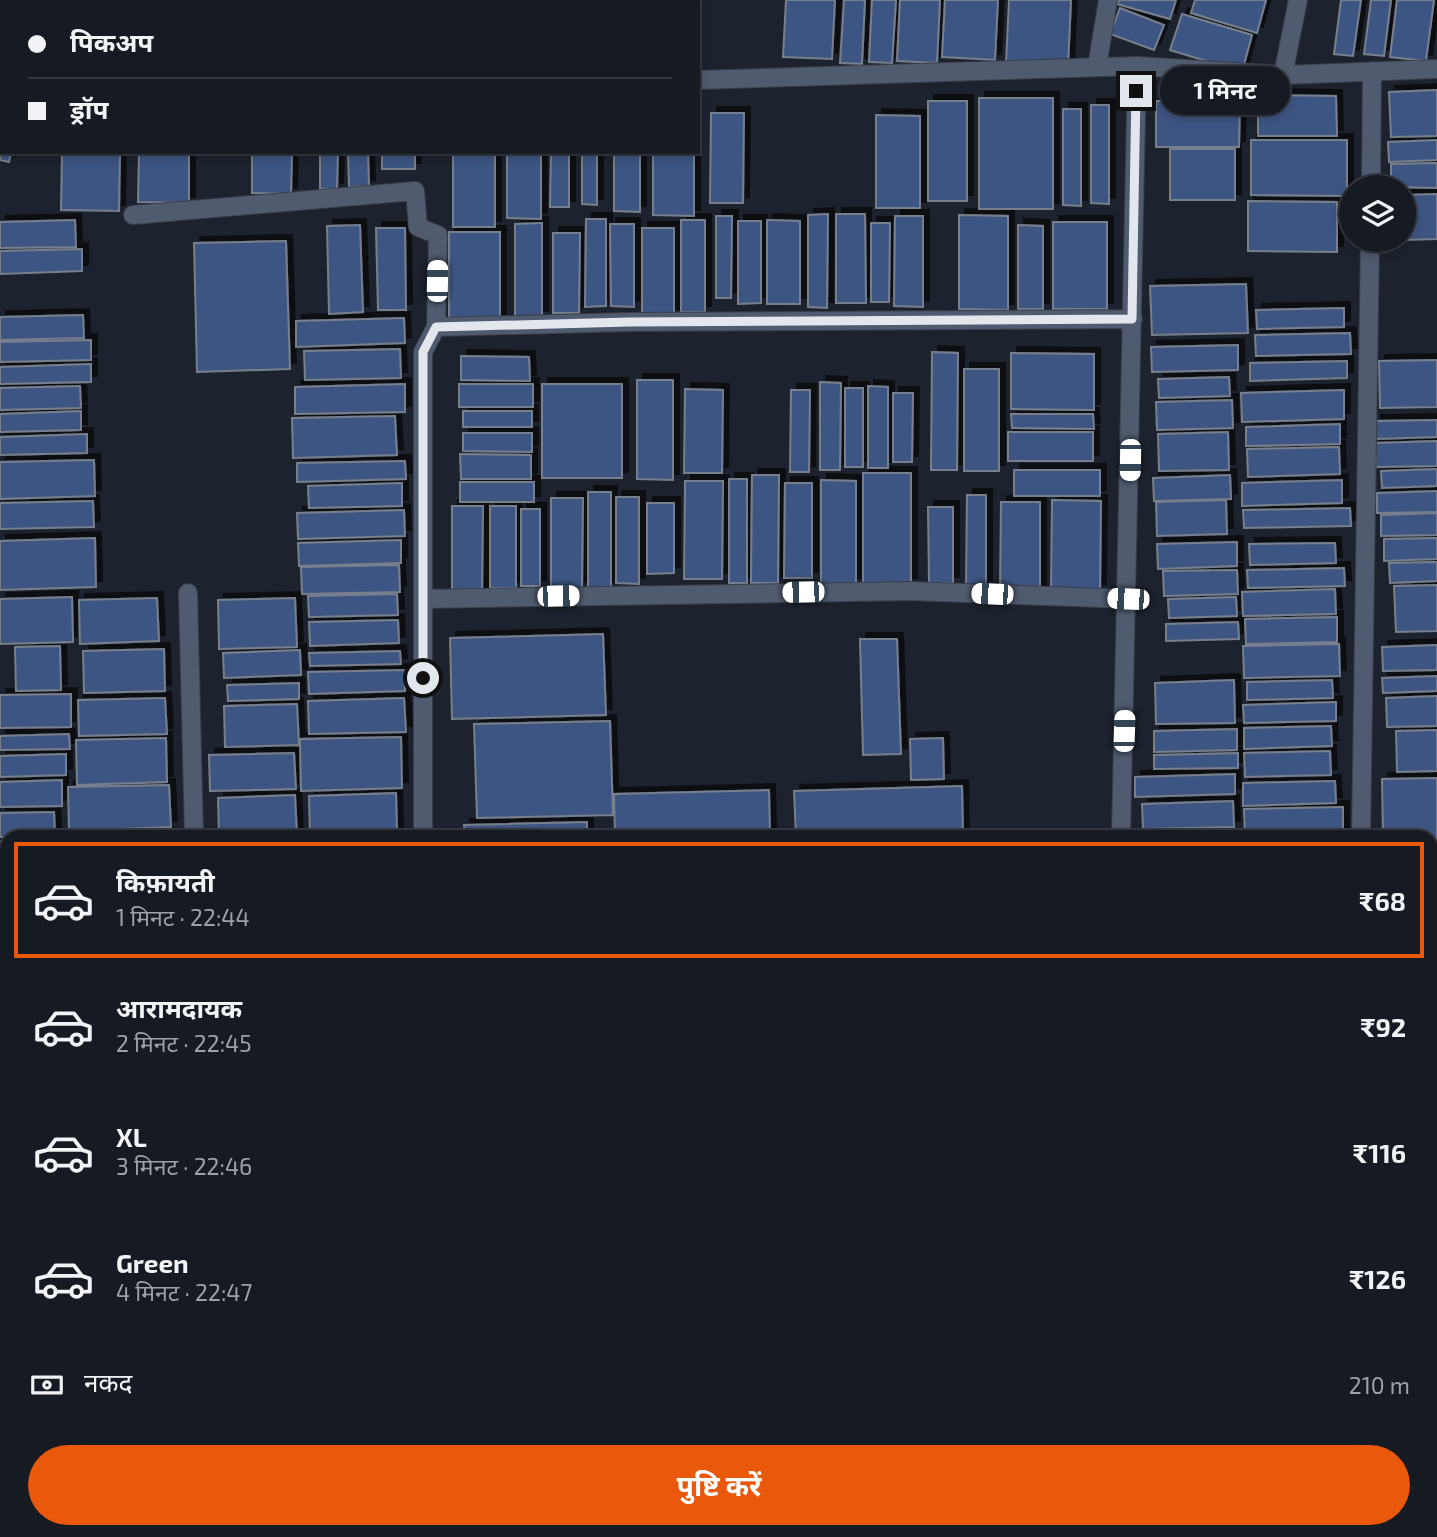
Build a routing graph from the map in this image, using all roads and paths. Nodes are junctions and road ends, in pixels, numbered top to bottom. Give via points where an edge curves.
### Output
1 (1108, 0) edge
2 (1298, 0) edge
3 (1137, 66) junction
4 (1097, 67) junction
5 (1437, 69) edge
6 (1372, 71) junction
7 (1283, 75) junction
8 (700, 80) edge
9 (1371, 175) edge
10 (133, 215) dead end
11 (1370, 252) edge
12 (1132, 319) junction
13 (436, 327) junction
14 (188, 593) dead end
15 (423, 599) junction
16 (1128, 599) junction
17 (194, 830) edge
18 (423, 830) edge
19 (1121, 830) edge
20 (1361, 830) edge

1 - 4 street
2 - 7 street
3 - 4 street
3 - 7 street
3 - 12 street
4 - 8 street
5 - 6 street
6 - 7 street
6 - 9 street
10 - 13 street via 415,191 418,228 438,235
11 - 20 street
12 - 13 street
12 - 16 street
13 - 15 street via 423,352
14 - 17 street
15 - 16 street via 911,591
15 - 18 street
16 - 19 street

